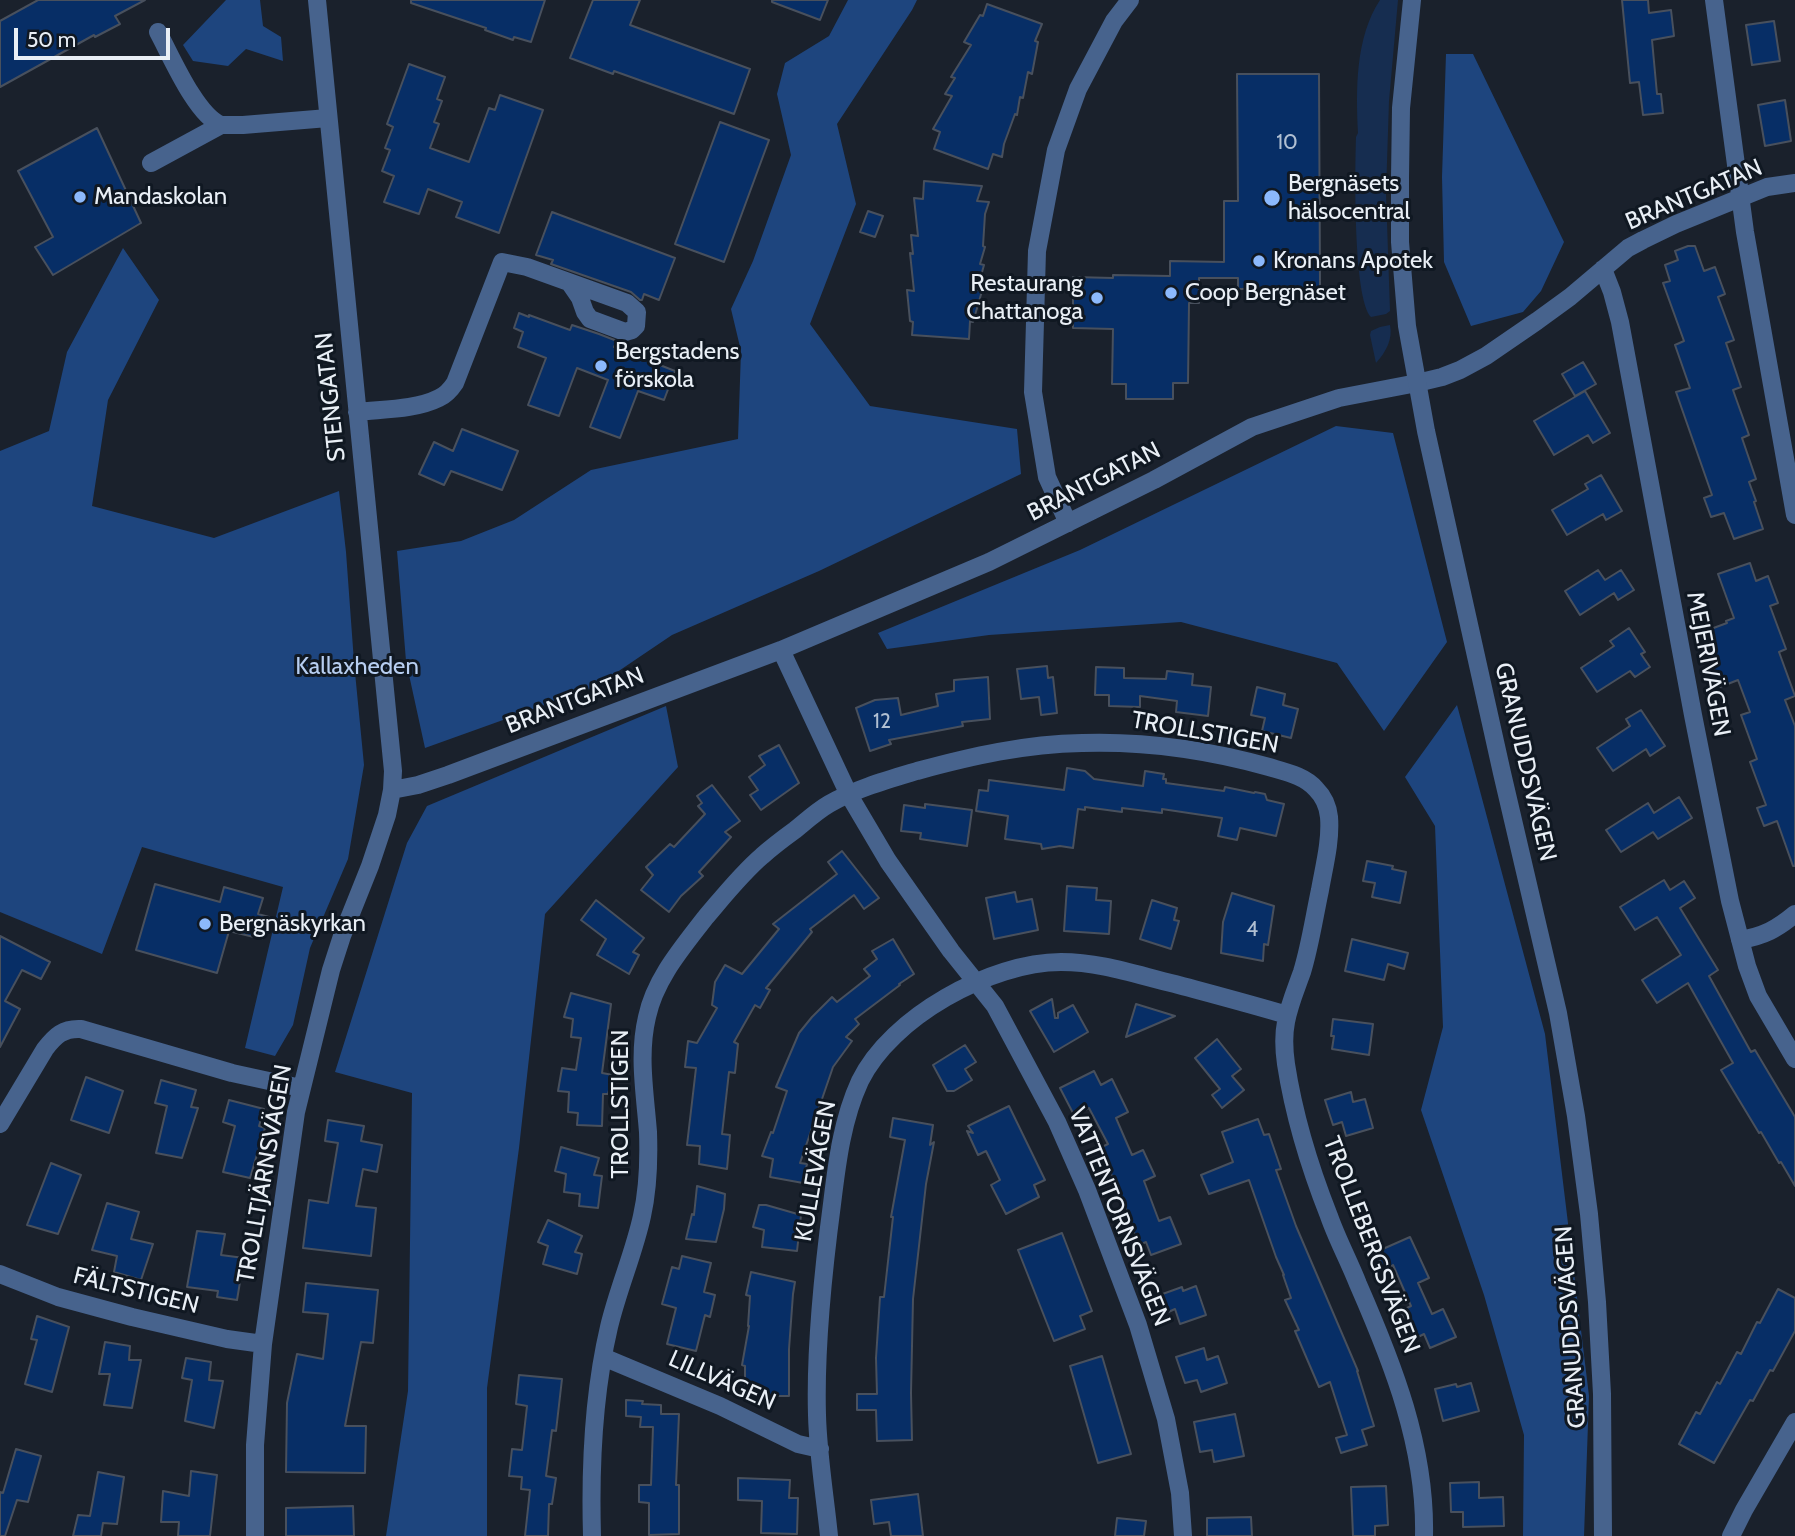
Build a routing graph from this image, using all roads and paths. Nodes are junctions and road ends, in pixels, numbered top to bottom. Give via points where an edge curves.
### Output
1 (317, 0) edge
2 (1130, 0) edge
3 (1412, 0) edge
4 (1714, 0) edge
5 (158, 32) dead end
6 (328, 118) junction
7 (221, 125) junction
8 (151, 163) dead end
9 (1795, 183) edge
10 (1741, 198) junction
11 (1603, 269) junction
12 (569, 282) dead end
13 (1417, 383) junction
14 (357, 412) junction
15 (1795, 515) edge
16 (1068, 523) junction
17 (781, 650) junction
18 (1301, 777) joint
19 (391, 790) junction
20 (849, 795) junction
21 (1795, 914) edge
22 (1740, 940) junction
23 (976, 983) junction
24 (1287, 1015) junction
25 (1795, 1059) edge
26 (301, 1088) junction
27 (0, 1124) edge
28 (0, 1274) edge
29 (263, 1344) junction
30 (603, 1357) junction
31 (1795, 1422) edge
32 (820, 1449) junction
33 (255, 1536) edge
34 (592, 1536) edge
35 (829, 1536) edge
36 (1183, 1536) edge
37 (1424, 1536) edge
38 (1603, 1536) edge
39 (1731, 1536) edge

1 - 6 street, STENGATAN
2 - 16 street via 1078,89 1056,150 1037,251 1033,392 1047,477
3 - 13 street, GRANUDDSVÄGEN via 1401,108 1400,242
4 - 10 street
5 - 7 street via 193,97 208,117
6 - 7 street
6 - 14 street, STENGATAN
7 - 8 street
9 - 10 street, BRANTGATAN via 1767,187
10 - 11 street, BRANTGATAN via 1643,240
10 - 15 street
11 - 13 street, BRANTGATAN via 1486,356 1442,377
11 - 22 street, MEJERIVÄGEN via 1620,322
12 - 14 street via 502,262 456,383 439,398 418,405
13 - 16 street, BRANTGATAN via 1339,398 1252,427
13 - 38 street, GRANUDDSVÄGEN via 1558,1013 1576,1116 1597,1302
14 - 19 street, STENGATAN via 392,755
16 - 17 street, BRANTGATAN via 989,562
17 - 19 street, BRANTGATAN via 448,775
17 - 20 street, VATTENTORNSVÄGEN
18 - 20 street, TROLLSTIGEN via 1171,747 1061,743 965,758
18 - 24 street, TROLLEBERGSVÄGEN via 1326,803 1329,826 1308,952
19 - 26 street, TROLLTJÄRNSVÄGEN via 380,837 331,970
20 - 23 street, VATTENTORNSVÄGEN via 888,861
20 - 30 street, TROLLSTIGEN via 829,804 760,857 686,942 651,1002 642,1066 647,1183 642,1218
21 - 22 street via 1758,937
22 - 25 street, MEJERIVÄGEN via 1758,996
23 - 24 street, KULLEVÄGEN via 1019,967 1082,963
23 - 32 street, KULLEVÄGEN via 924,1012 893,1037 861,1079 851,1105 822,1287
23 - 36 street, VATTENTORNSVÄGEN via 995,1006 1057,1122 1138,1325 1166,1419
24 - 37 street, TROLLEBERGSVÄGEN via 1284,1045 1296,1111 1327,1212 1405,1403 1423,1489
26 - 27 street via 72,1028 45,1049
26 - 29 street, TROLLTJÄRNSVÄGEN
28 - 29 street, FÄLTSTIGEN via 58,1297 132,1317
29 - 33 street, TROLLTJÄRNSVÄGEN via 255,1445
30 - 32 street, LILLVÄGEN via 798,1444
30 - 34 street, TROLLSTIGEN via 596,1399
31 - 39 street
32 - 35 street, KULLEVÄGEN

